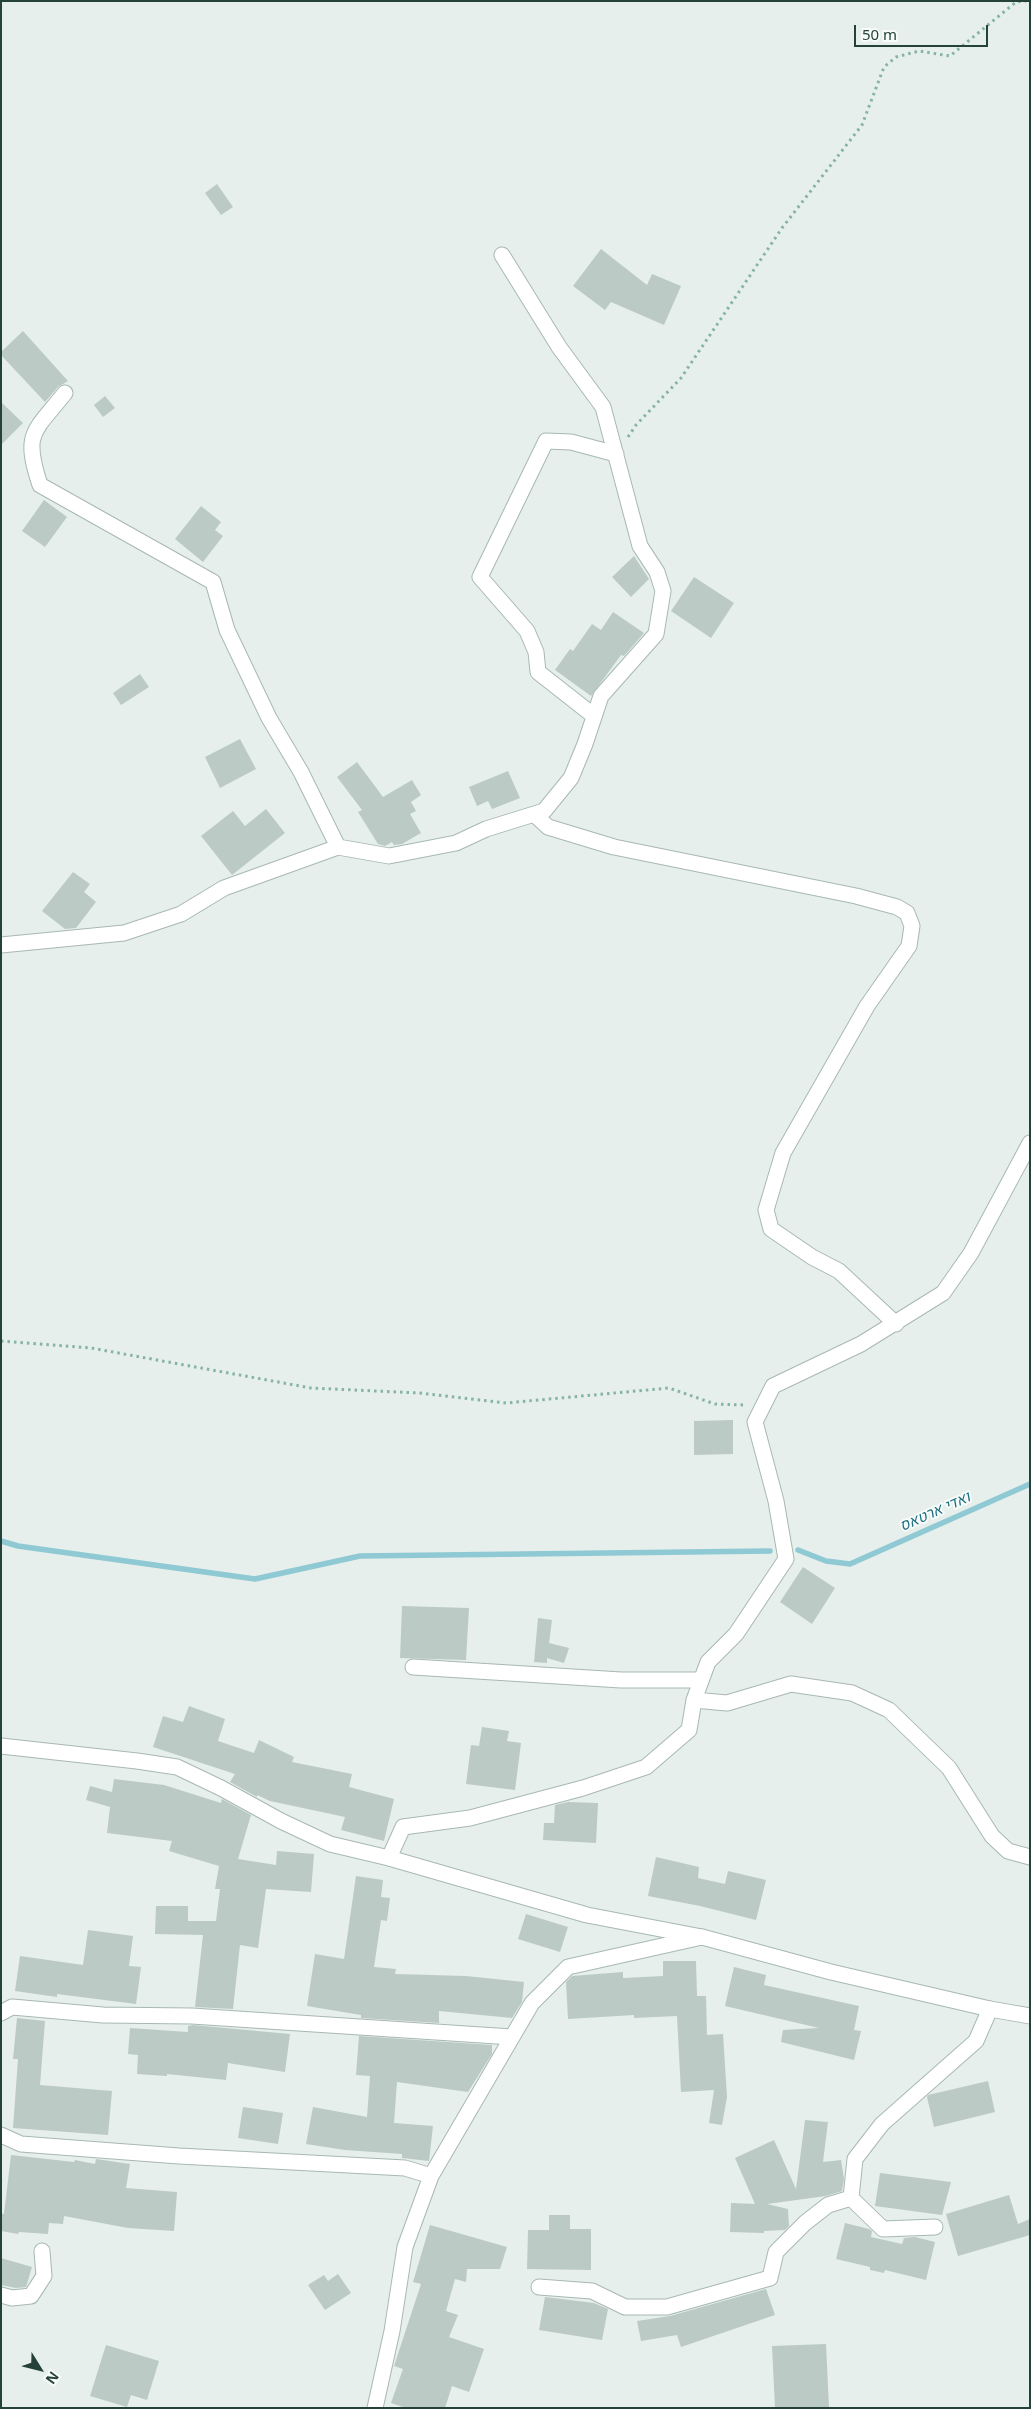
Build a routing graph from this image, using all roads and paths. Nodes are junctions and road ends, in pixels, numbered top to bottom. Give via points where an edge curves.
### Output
1 (1026, 1) edge
2 (502, 255) dead end
3 (65, 393) dead end
4 (616, 454) junction
5 (594, 716) junction
6 (534, 814) junction
7 (338, 847) junction
8 (1, 945) edge
9 (1030, 1143) edge
10 (896, 1324) junction
11 (1, 1341) edge
12 (763, 1406) junction
13 (413, 1667) dead end
14 (701, 1680) junction
15 (694, 1700) junction
16 (1, 1746) edge
17 (1030, 1857) edge
18 (389, 1858) junction
19 (702, 1937) junction
20 (990, 2009) junction
21 (1, 2013) edge
22 (1030, 2016) edge
23 (512, 2037) junction
24 (1, 2135) edge
25 (431, 2176) junction
26 (851, 2198) junction
27 (935, 2227) dead end
28 (42, 2251) dead end
29 (539, 2287) dead end
30 (1, 2295) edge
31 (375, 2408) edge

1 - 4 path via 1016,2 950,56 919,51 896,57 884,67 862,125 782,228 681,378 636,425
2 - 4 street via 559,348 603,407
3 - 7 street via 31,439 31,458 40,485 213,582 227,630 269,718 301,772
4 - 5 street via 640,546 657,572 663,592 656,634 601,696
4 - 5 street via 571,442 546,442 480,577 527,631 536,652 538,672
5 - 6 street via 571,778 544,811
6 - 7 street via 486,829 456,844 388,856
6 - 10 street via 548,826 614,847 856,896 907,912 912,926 909,946 866,1006 783,1153 766,1210 771,1229 839,1271
7 - 8 street via 224,888 181,914 124,933
9 - 10 street via 971,1253 943,1293
10 - 12 street via 773,1386
11 - 12 path via 91,1348 311,1388 419,1393 506,1403 669,1388 715,1404
12 - 14 street via 755,1422 776,1501 786,1559 736,1634 708,1662
13 - 14 street via 621,1680
14 - 15 street
15 - 17 street via 727,1703 791,1684 852,1693 889,1710 949,1768 992,1836 1008,1851
15 - 18 street via 689,1730 646,1767 583,1788 470,1818 403,1827
16 - 18 street via 177,1768 330,1844
18 - 19 street via 587,1915
19 - 20 street via 831,1972
19 - 23 street via 568,1967 532,2003
20 - 22 street
20 - 26 street via 976,2041 882,2124 855,2159
21 - 23 street via 12,2008 103,2016 192,2016
23 - 25 street
24 - 25 street via 21,2144 405,2168
25 - 31 street via 405,2248 392,2331
26 - 27 street via 883,2229
26 - 29 street via 828,2205 805,2222 776,2252 770,2278 667,2307 625,2306 592,2291
28 - 30 street via 44,2276 31,2296 12,2298

